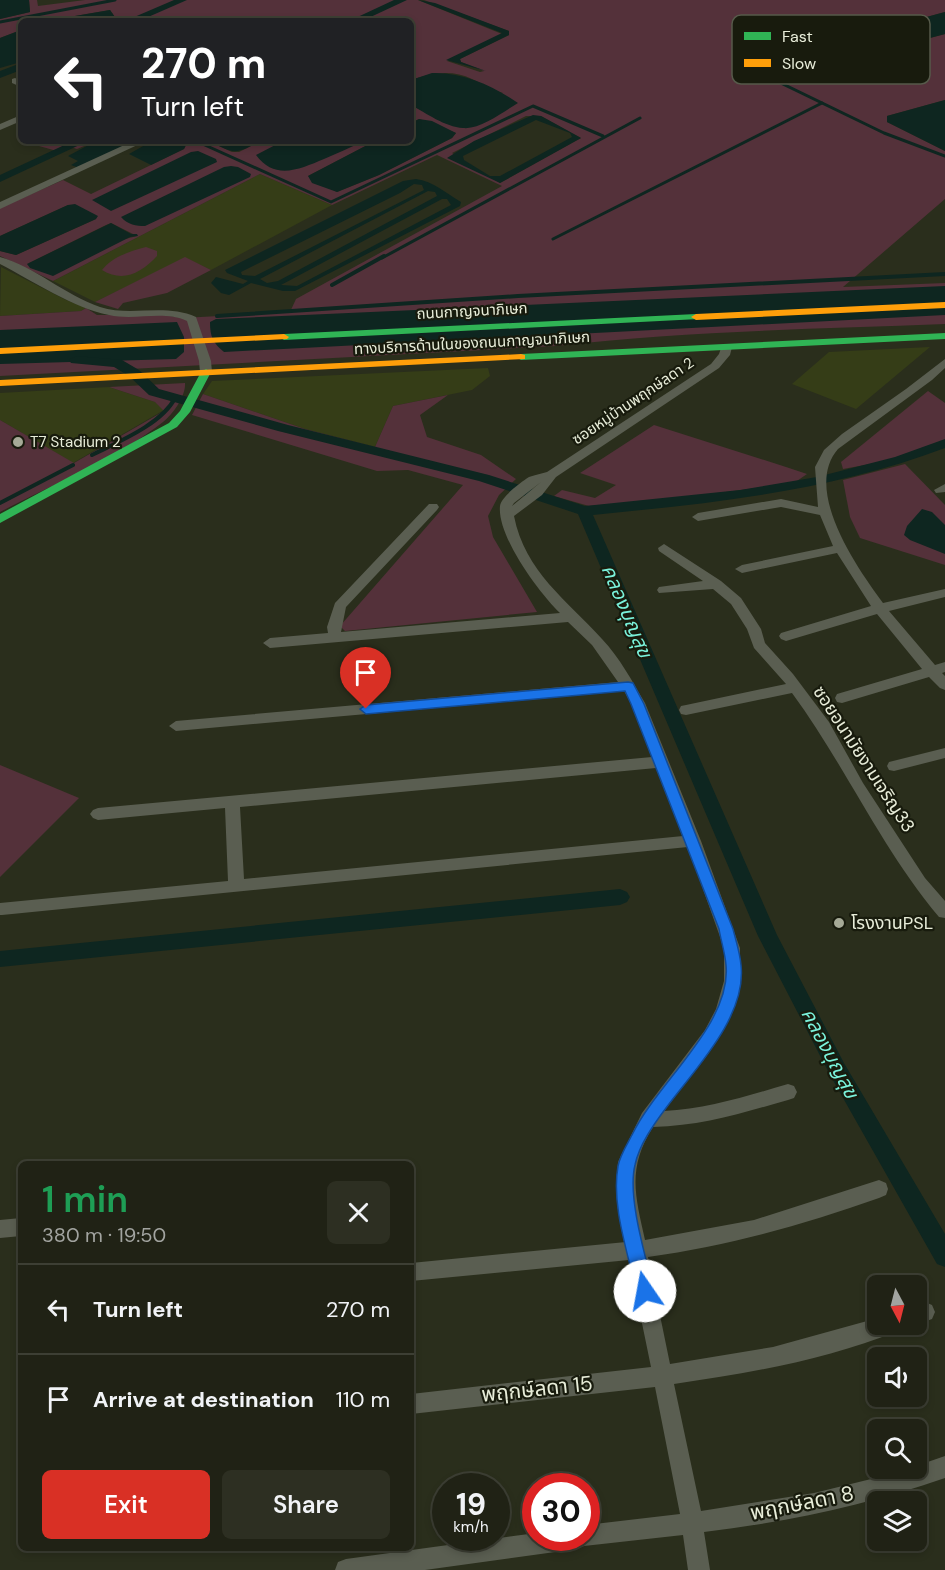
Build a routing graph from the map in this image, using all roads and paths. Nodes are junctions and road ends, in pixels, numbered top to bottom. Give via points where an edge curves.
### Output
1 (18, 119) edge
2 (0, 128) edge
3 (134, 144) edge
4 (0, 206) edge
5 (0, 260) edge
6 (945, 305) edge
7 (203, 324) dead end
8 (120, 328) dead end
9 (945, 336) edge
10 (726, 347) junction
11 (0, 351) edge
12 (945, 362) edge
13 (206, 372) junction
14 (0, 383) edge
15 (549, 480) junction
16 (433, 507) dead end
17 (507, 508) junction
18 (824, 512) junction
19 (698, 517) dead end
20 (0, 519) edge
21 (664, 548) dead end
22 (841, 548) junction
23 (742, 569) dead end
24 (716, 584) junction
25 (664, 590) dead end
26 (945, 594) edge
27 (881, 608) junction
28 (570, 617) junction
29 (786, 636) dead end
30 (335, 637) junction
31 (270, 643) dead end
32 (938, 669) edge
33 (945, 685) edge
34 (628, 686) junction
35 (795, 687) junction
36 (842, 698) dead end
37 (686, 710) dead end
38 (176, 726) dead end
39 (945, 753) edge
40 (662, 762) junction
41 (894, 766) dead end
42 (232, 802) junction
43 (98, 814) dead end
44 (693, 842) junction
45 (236, 886) junction
46 (2, 909) dead end
47 (945, 912) edge
48 (788, 1092) dead end
49 (648, 1119) junction
50 (879, 1190) dead end
51 (18, 1227) edge
52 (0, 1229) edge
53 (636, 1249) junction
54 (414, 1272) edge
55 (867, 1332) edge
56 (662, 1376) junction
57 (414, 1404) edge
58 (945, 1467) edge
59 (692, 1522) junction
60 (600, 1534) edge
61 (522, 1546) edge
62 (346, 1570) edge
63 (699, 1570) edge

1 - 2 street
3 - 4 street
5 - 13 street via 93,308 122,314 189,317
6 - 11 main road, ถนนกาญจนาภิเษก
7 - 8 main road
9 - 10 main road, ทางบริการด้านในของถนนกาญจนาภิเษก
10 - 13 main road, ทางบริการด้านในของถนนกาญจนาภิเษก
10 - 15 street, ซอยหมู่บ้านพฤกษ์ลดา 2 via 715,366
12 - 18 street via 837,442 822,460
13 - 14 main road, ทางบริการด้านในของถนนกาญจนาภิเษก
13 - 20 main road via 185,412 160,434
15 - 17 street, ซอยหมู่บ้านพฤกษ์ลดา 2 via 521,507
15 - 17 street, ซอยหมู่บ้านพฤกษ์ลดา 2 via 532,480
16 - 30 street via 340,606
17 - 28 street via 510,527 526,562
18 - 19 street via 781,503
18 - 22 street
21 - 24 street, ซอยอนามัยงามเจริญ33
22 - 23 street
22 - 27 street
24 - 25 street
24 - 35 street, ซอยอนามัยงามเจริญ33 via 736,601 759,645
26 - 27 street
27 - 29 street
27 - 32 street
28 - 30 street
28 - 34 street via 597,642
30 - 31 street
32 - 33 street
32 - 36 street
34 - 38 street
34 - 40 street
35 - 37 street
35 - 47 street, ซอยอนามัยงามเจริญ33 via 824,726 919,882
39 - 41 street
40 - 42 street
40 - 44 street
42 - 43 street
42 - 45 street
44 - 45 street
44 - 49 street via 732,948 732,988 714,1032
45 - 46 street
48 - 49 street via 719,1112
49 - 53 street via 626,1164 625,1190
50 - 53 street via 764,1227
51 - 52 street
53 - 54 street
53 - 56 street
55 - 56 street, พฤกษ์ลดา 15 via 775,1358
56 - 57 street, พฤกษ์ลดา 15
56 - 59 street
58 - 59 street, พฤกษ์ลดา 8 via 884,1488
59 - 60 street, พฤกษ์ลดา 8
59 - 63 street
61 - 62 street

